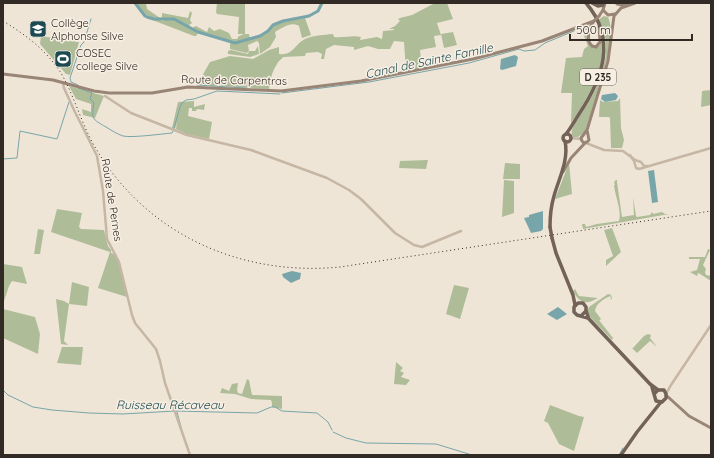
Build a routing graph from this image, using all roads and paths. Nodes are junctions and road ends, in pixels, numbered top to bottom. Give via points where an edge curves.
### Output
1 (586, 3) edge
2 (592, 3) edge
3 (616, 3) edge
4 (627, 3) edge
5 (634, 3) edge
6 (604, 4) edge
7 (603, 10) junction
8 (616, 13) junction
9 (607, 14) junction
10 (600, 16) junction
11 (595, 22) junction
12 (612, 26) junction
13 (588, 27) junction
14 (3, 74) edge
15 (63, 82) junction
16 (105, 96) dead end
17 (587, 130) junction
18 (584, 135) junction
19 (568, 138) junction
20 (581, 139) junction
21 (587, 140) junction
22 (710, 149) edge
23 (630, 156) junction
24 (638, 161) junction
25 (635, 165) junction
26 (642, 166) junction
27 (560, 179) junction
28 (461, 232) dead end
29 (573, 295) junction
30 (580, 302) junction
31 (575, 305) junction
32 (586, 311) junction
33 (582, 315) junction
34 (589, 319) junction
35 (711, 325) edge
36 (656, 391) junction
37 (666, 393) junction
38 (656, 401) junction
39 (663, 401) junction
40 (673, 402) junction
41 (652, 412) junction
42 (711, 428) edge
43 (190, 455) edge
44 (621, 455) edge

1 - 11 main road, D 235
2 - 6 main road via 598,6
3 - 4 main road
3 - 8 main road
5 - 8 main road
6 - 7 main road
7 - 9 main road
7 - 10 main road
8 - 9 main road
8 - 12 main road
9 - 10 main road
9 - 12 main road
10 - 11 main road, bridge
11 - 13 main road
11 - 13 main road via 600,39 599,45 595,47 589,42
11 - 19 main road, D 235 via 604,39 603,60 591,94 571,127
12 - 17 main road via 608,61
13 - 15 main road, Route de Carpentras via 578,27 542,41 461,62 361,81 281,91 188,87 156,93 115,93 94,92
14 - 15 main road, Route de Carpentras
15 - 43 street, Route de Pernes via 97,156 107,239 119,262 132,315 140,330 156,349
16 - 28 street via 131,113 187,135 251,150 336,183 361,199 395,233 418,246 422,247
17 - 18 main road
17 - 21 main road
18 - 20 main road
18 - 21 main road
19 - 20 street
19 - 27 main road, D 235
20 - 21 main road via 582,142
21 - 23 street via 604,150 623,151
21 - 27 main road via 569,161
22 - 26 street
23 - 24 street
23 - 25 street
24 - 25 street
24 - 26 street via 642,162
25 - 26 street via 637,169
27 - 29 main road, D 235, bridge via 551,206 550,227 558,258
29 - 30 main road, D 235
29 - 31 main road, D 235
30 - 31 main road
30 - 32 main road via 585,305
31 - 33 main road via 574,312
32 - 33 main road
32 - 34 main road
33 - 34 main road
34 - 36 main road
35 - 37 street
36 - 37 main road
36 - 38 main road
37 - 39 main road
37 - 40 main road
38 - 39 main road
38 - 41 main road
39 - 40 main road
39 - 41 main road
40 - 42 main road via 692,419
41 - 44 main road

